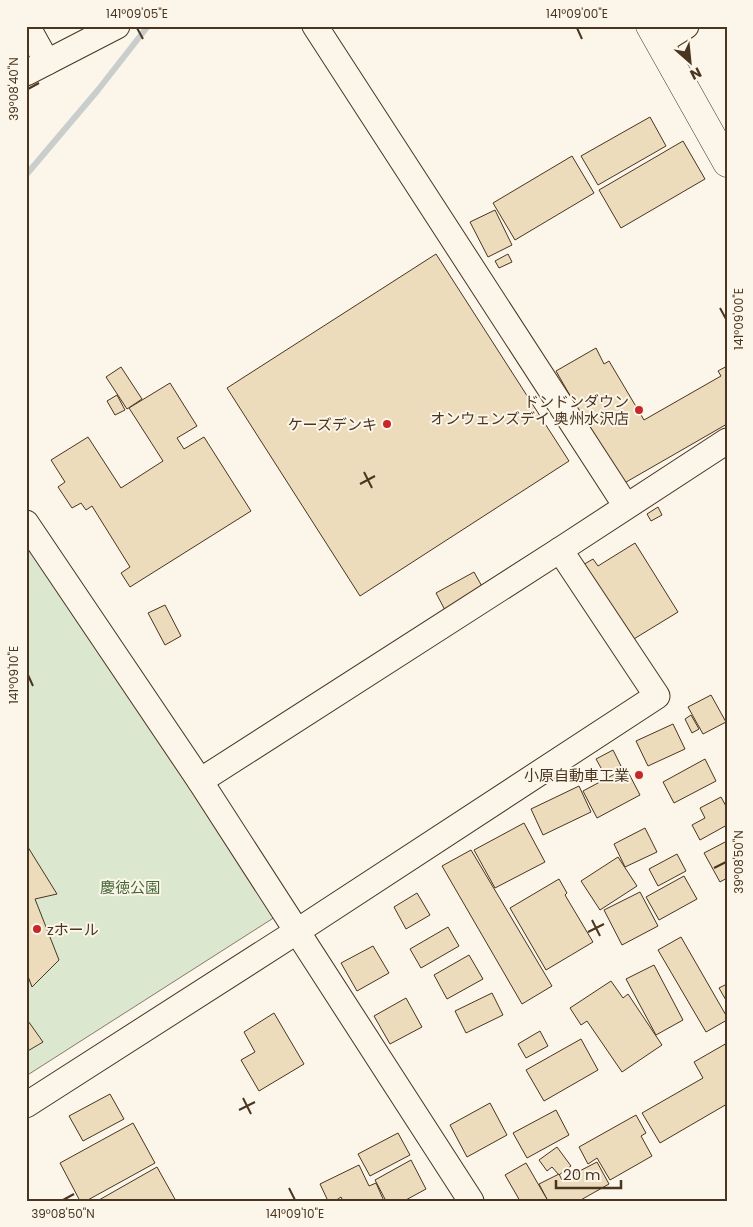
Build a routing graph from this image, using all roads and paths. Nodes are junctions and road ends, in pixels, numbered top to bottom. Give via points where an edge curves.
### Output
1 (27, 26) edge
2 (315, 26) edge
3 (686, 26) edge
4 (112, 28) edge
5 (655, 35) edge
6 (36, 68) edge
7 (727, 163) edge
8 (727, 441) edge
9 (626, 506) junction
10 (26, 523) edge
11 (560, 550) junction
12 (200, 781) junction
13 (296, 932) junction
14 (26, 1105) edge
15 (471, 1201) edge

1 - 6 street
2 - 9 street
3 - 5 street
4 - 6 street
5 - 7 highway
8 - 9 street
9 - 11 street
10 - 12 street
11 - 12 street
11 - 13 street via 657,696
12 - 13 street
13 - 14 street
13 - 15 street

